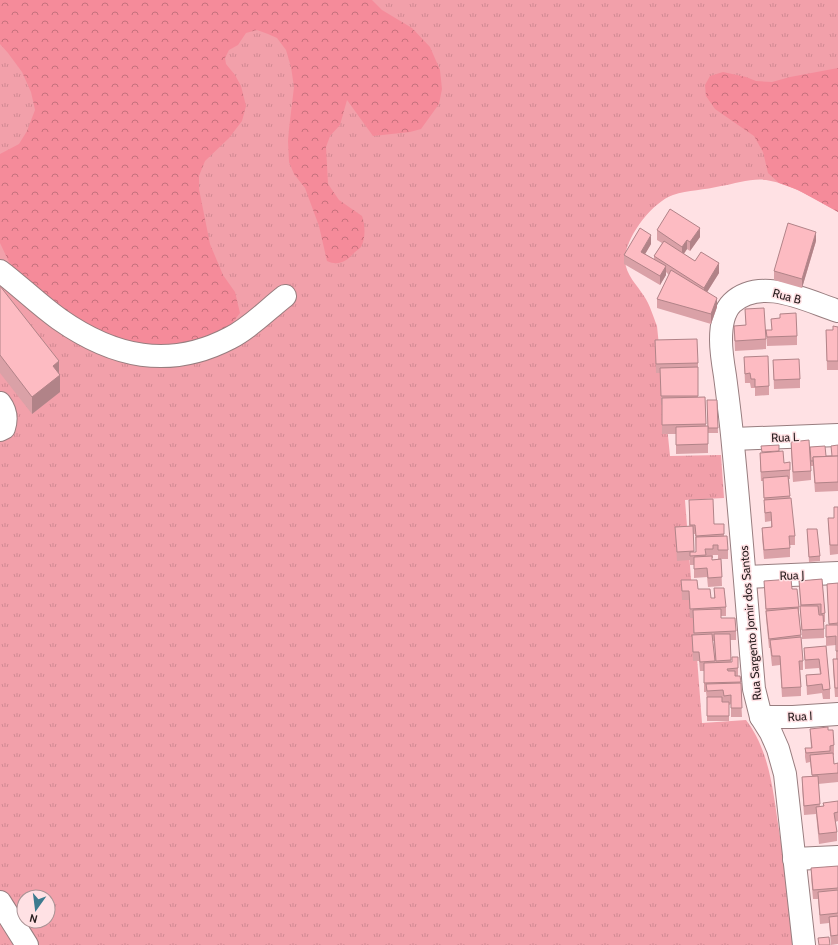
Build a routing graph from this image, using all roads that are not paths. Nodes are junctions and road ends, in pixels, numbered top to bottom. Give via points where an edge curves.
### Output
1 (0, 271) edge
2 (285, 296) dead end
3 (736, 300) joint
4 (838, 312) edge
5 (838, 435) edge
6 (733, 440) junction
7 (838, 573) edge
8 (745, 577) junction
9 (838, 714) edge
10 (761, 717) junction
11 (838, 857) edge
12 (794, 858) junction
13 (0, 902) edge
14 (27, 945) edge
15 (804, 945) edge

1 - 2 street via 75,329 109,346 144,356 172,356 207,348 247,327
3 - 4 street, Rua B via 758,291 770,291 787,294
3 - 6 street, Rua Sargento Jomir dos Santos via 725,314 721,338
5 - 6 street, Rua L
6 - 8 street, Rua Sargento Jomir dos Santos
7 - 8 street, Rua J
8 - 10 street, Rua Sargento Jomir dos Santos via 754,689
9 - 10 street, Rua I
10 - 12 street, Rua Sargento Jomir dos Santos via 771,733 785,774
11 - 12 street
12 - 15 street, Rua Sargento Jomir dos Santos
13 - 14 street

